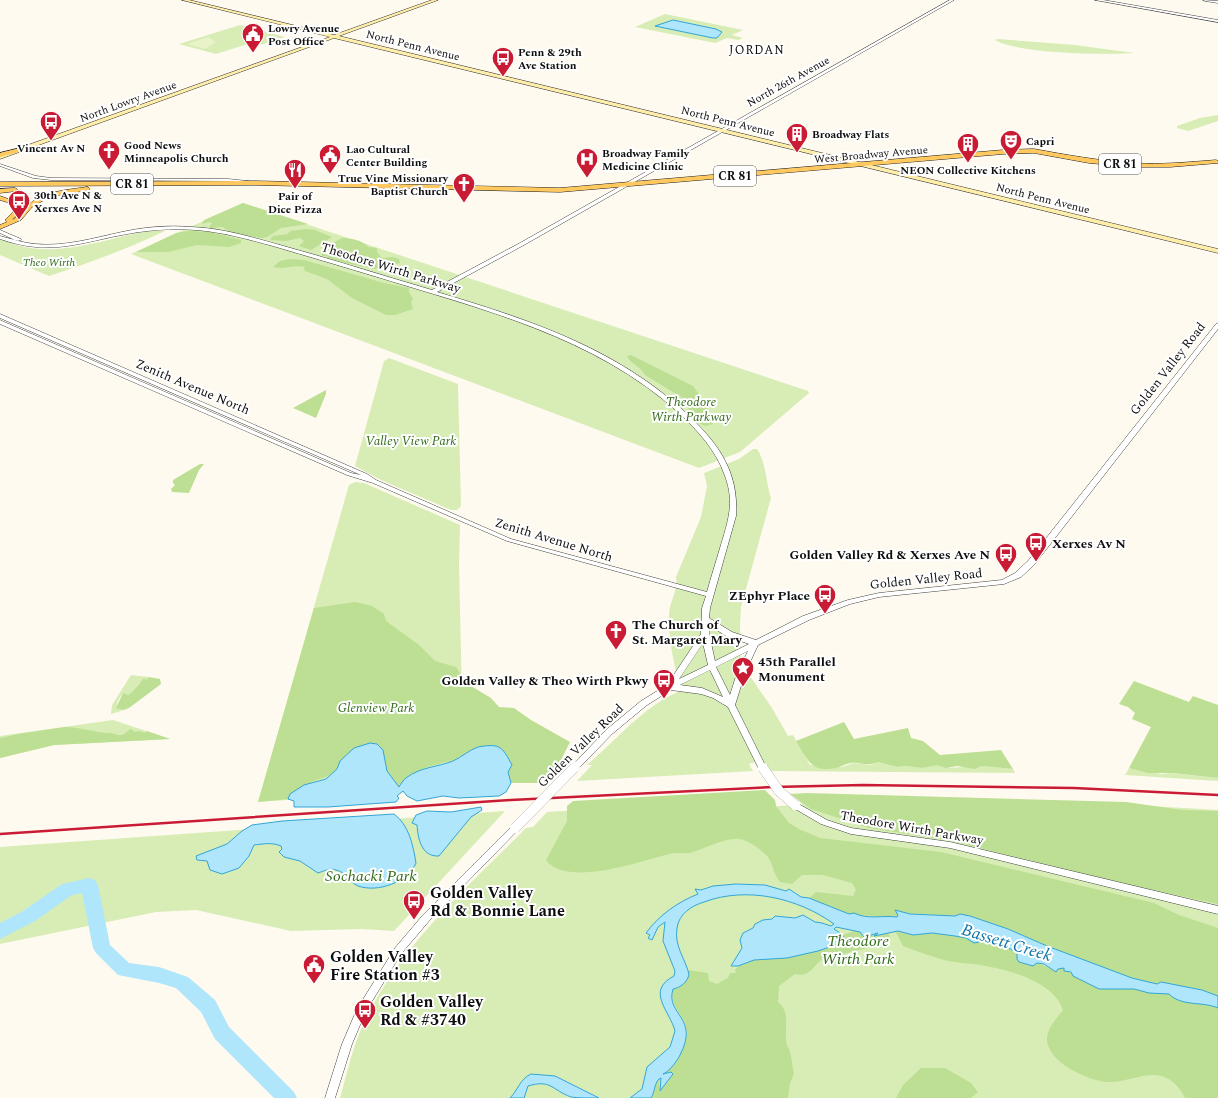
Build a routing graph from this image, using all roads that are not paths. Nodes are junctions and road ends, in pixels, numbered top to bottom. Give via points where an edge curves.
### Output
1 (184, 0) edge
2 (190, 0) edge
3 (436, 0) edge
4 (952, 0) edge
5 (1097, 0) edge
6 (1205, 0) edge
7 (1218, 2) edge
8 (256, 17) junction
9 (1218, 21) edge
10 (335, 36) junction
11 (722, 130) junction
12 (24, 149) joint
13 (0, 157) edge
14 (1217, 162) edge
15 (862, 164) junction
16 (0, 165) edge
17 (255, 183) junction
18 (0, 184) edge
19 (264, 184) junction
20 (624, 186) junction
21 (100, 188) junction
22 (0, 191) edge
23 (0, 198) edge
24 (0, 223) edge
25 (0, 227) edge
26 (0, 231) edge
27 (0, 237) edge
28 (32, 245) junction
29 (1218, 251) edge
30 (435, 293) junction
31 (0, 316) edge
32 (0, 322) edge
33 (1218, 325) edge
34 (160, 385) junction
35 (152, 389) junction
36 (375, 482) junction
37 (710, 595) junction
38 (705, 619) junction
39 (705, 634) junction
40 (755, 643) junction
41 (712, 666) junction
42 (670, 687) junction
43 (731, 705) junction
44 (1218, 910) edge
45 (330, 1098) edge

1 - 8 main road, North Penn Avenue
2 - 8 main road, North Penn Avenue
3 - 10 main road, North Lowry Avenue
4 - 11 street, North 26th Avenue
5 - 9 street
6 - 7 street
8 - 10 main road, North Penn Avenue
10 - 11 main road, North Penn Avenue
10 - 12 main road, North Lowry Avenue
11 - 15 main road, North Penn Avenue
11 - 20 street, North 26th Avenue
12 - 13 main road
14 - 15 main road, West Broadway Avenue / CR 81 via 1194,167 1150,168 1089,164 1025,152 1003,152
15 - 20 main road, West Broadway Avenue / CR 81
15 - 29 main road, North Penn Avenue
16 - 17 street, West Broadway Avenue via 51,179 228,180
17 - 18 main road, West Broadway Avenue / CR 81
17 - 19 main road, West Broadway Avenue / CR 81
19 - 20 main road, West Broadway Avenue / CR 81 via 550,190
19 - 21 main road, West Broadway Avenue / CR 81
20 - 30 street, North 26th Avenue via 467,275 460,282
21 - 22 main road, West Broadway Avenue / CR 81
21 - 25 main road via 63,192 47,197 32,204 19,219
23 - 24 main road via 12,202 17,210 14,215
26 - 28 street, Theodore Wirth Parkway
27 - 28 street, Theodore Wirth Parkway
28 - 30 street, Theodore Wirth Parkway via 65,246 154,229 210,230 321,259
30 - 37 street, Theodore Wirth Parkway via 546,330 602,355 650,384 706,436 724,462 734,502 732,524
31 - 34 street, Zenith Avenue North
32 - 35 street, Zenith Avenue North
33 - 40 street, Golden Valley Road via 1031,563 1018,575 1004,582 896,592 855,600 820,612
34 - 35 street
34 - 36 street, Zenith Avenue North via 365,475
35 - 36 street, Zenith Avenue North via 359,479
36 - 37 street, Zenith Avenue North via 509,540
37 - 38 street, Theodore Wirth Parkway
38 - 39 street, Theodore Wirth Parkway
38 - 40 street via 729,634
39 - 41 street, Theodore Wirth Parkway
39 - 42 street
40 - 41 street, Golden Valley Road
40 - 43 street via 741,673
41 - 42 street, Golden Valley Road
41 - 43 street, Theodore Wirth Parkway
42 - 43 street via 710,692
42 - 45 street, Golden Valley Road, bridge via 626,716 426,918 398,950 362,1009 346,1044
43 - 44 street, Theodore Wirth Parkway, bridge via 762,767 779,791 795,805 824,822 851,831 950,845

